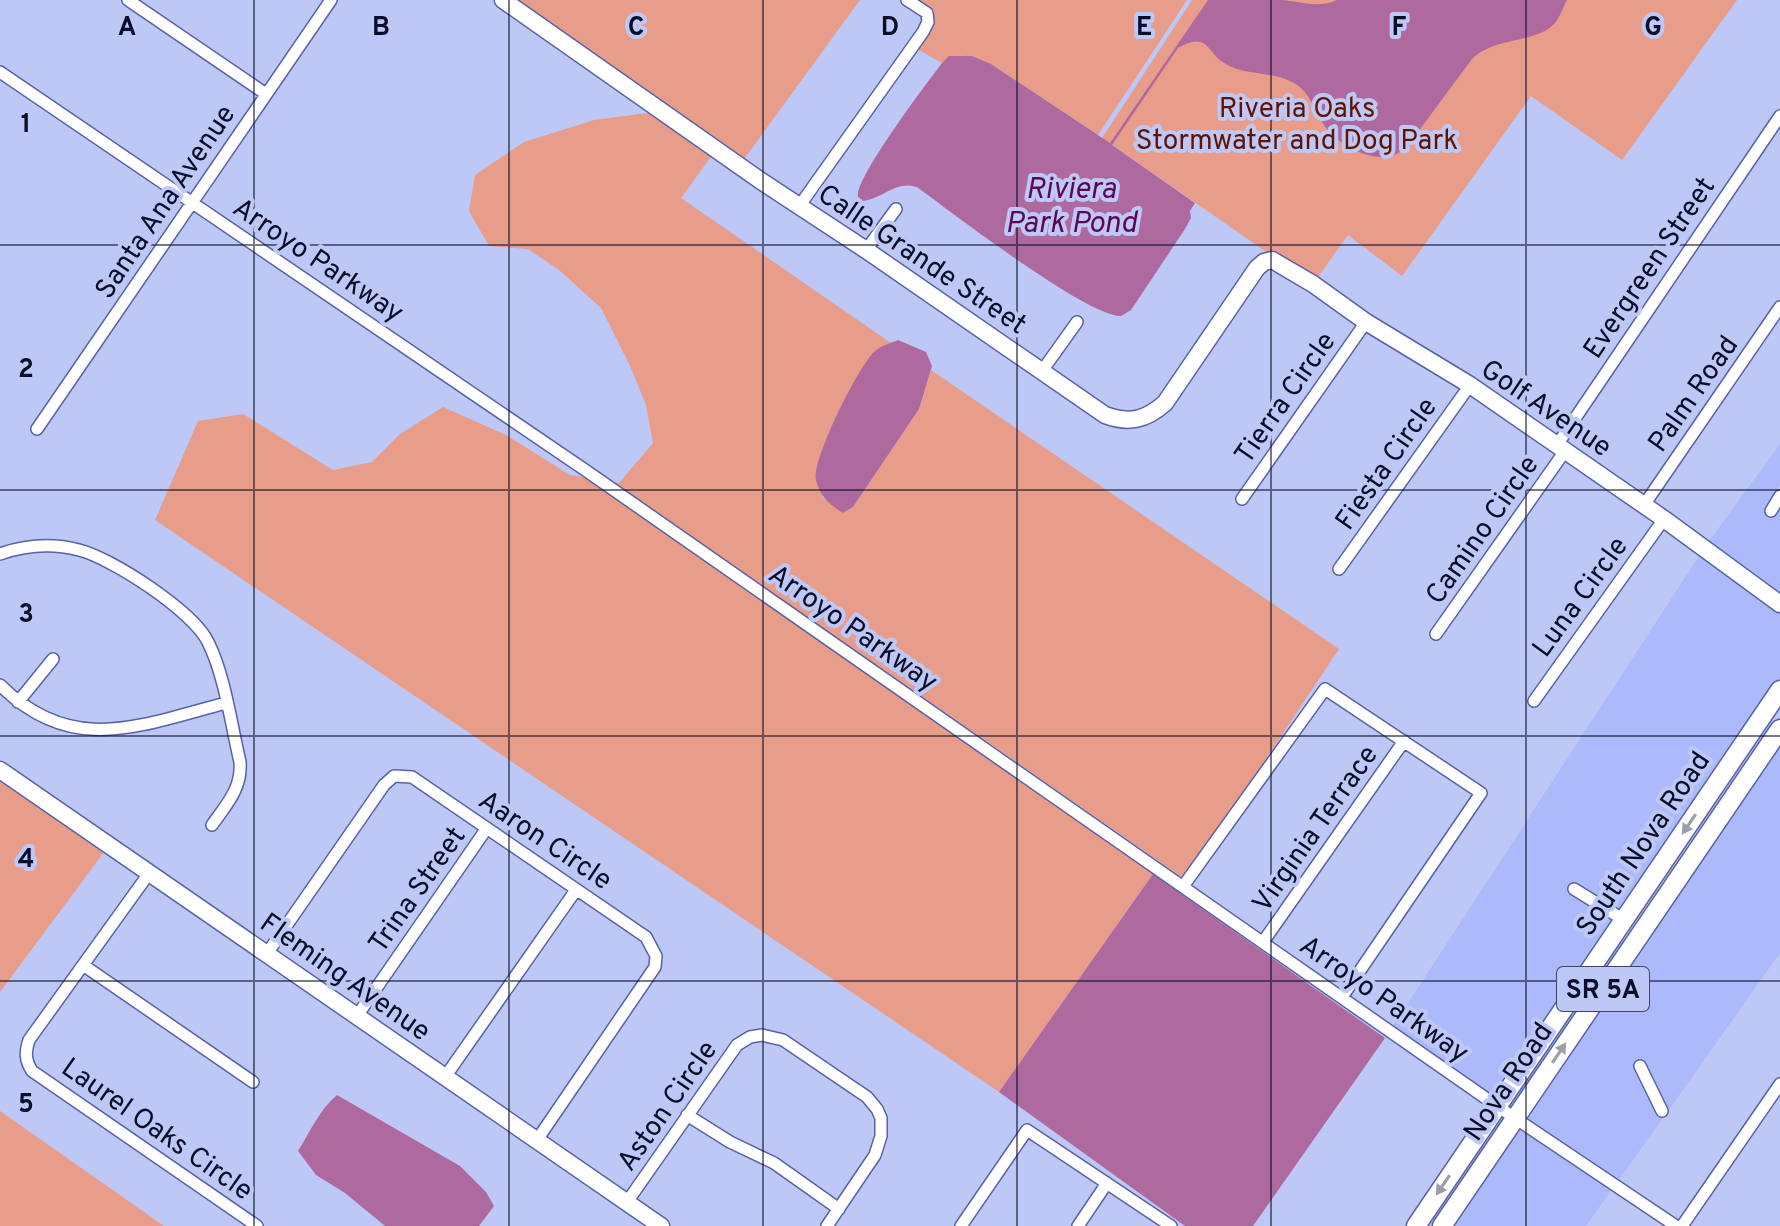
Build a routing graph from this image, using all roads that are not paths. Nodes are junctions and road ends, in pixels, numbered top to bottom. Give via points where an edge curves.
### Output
1 (128, 0) edge
2 (331, 0) edge
3 (503, 0) edge
4 (907, 0) edge
5 (0, 72) edge
6 (266, 94) junction
7 (1780, 116) edge
8 (193, 202) junction
9 (800, 205) junction
10 (896, 209) dead end
11 (866, 250) junction
12 (1279, 262) joint
13 (1780, 307) edge
14 (1077, 322) dead end
15 (1366, 322) junction
16 (1042, 371) junction
17 (1470, 385) junction
18 (37, 429) dead end
19 (1561, 448) junction
20 (1780, 496) edge
21 (1242, 499) dead end
22 (1644, 505) junction
23 (1771, 511) dead end
24 (1664, 519) junction
25 (0, 554) edge
26 (1339, 569) dead end
27 (1780, 604) edge
28 (1436, 634) dead end
29 (53, 659) dead end
30 (0, 685) edge
31 (1780, 690) edge
32 (1534, 701) dead end
33 (18, 702) junction
34 (226, 703) junction
35 (1780, 729) edge
36 (1404, 741) junction
37 (0, 770) edge
38 (1721, 777) junction
39 (1721, 816) junction
40 (212, 825) dead end
41 (487, 828) junction
42 (150, 872) junction
43 (1184, 885) junction
44 (1574, 889) dead end
45 (576, 890) junction
46 (1625, 918) junction
47 (1263, 942) junction
48 (1629, 951) junction
49 (268, 952) junction
50 (83, 965) junction
51 (1342, 997) junction
52 (357, 1016) junction
53 (1640, 1066) dead end
54 (445, 1077) junction
55 (253, 1082) dead end
56 (1780, 1084) edge
57 (1497, 1106) junction
58 (1662, 1111) dead end
59 (687, 1115) junction
60 (1516, 1118) junction
61 (537, 1140) junction
62 (1107, 1183) junction
63 (627, 1202) junction
64 (839, 1209) junction
65 (257, 1226) edge
66 (661, 1226) edge
67 (827, 1226) edge
68 (961, 1226) edge
69 (1078, 1226) edge
70 (1171, 1226) edge
71 (1416, 1226) edge
72 (1442, 1226) edge
73 (1676, 1226) edge
74 (1682, 1226) edge

1 - 6 street
2 - 6 street, Santa Ana Avenue
3 - 9 street, Calle Grande Street
4 - 9 street via 927,13 923,32
5 - 8 street, Arroyo Parkway
6 - 8 street, Santa Ana Avenue
7 - 19 street, Evergreen Street
8 - 18 street, Santa Ana Avenue
8 - 43 street, Arroyo Parkway
9 - 11 street, Calle Grande Street
10 - 11 street
11 - 16 street, Calle Grande Street
12 - 15 street, Golf Avenue
12 - 16 street, Calle Grande Street via 1257,268 1165,403 1152,414 1136,421 1105,415
13 - 22 street, Palm Road
14 - 16 street
15 - 17 street, Golf Avenue
15 - 21 street, Tierra Circle
17 - 19 street, Golf Avenue
17 - 26 street, Fiesta Circle
19 - 22 street, Golf Avenue
19 - 28 street, Camino Circle
20 - 23 street
22 - 24 street, Golf Avenue
24 - 27 street, Golf Avenue
24 - 32 street, Luna Circle
25 - 34 street via 21,547 82,550 140,581 190,616 208,640
29 - 33 street
30 - 33 street
31 - 38 main road, South Nova Road / SR 5A
33 - 34 street via 63,726 102,731
34 - 40 street via 241,777
35 - 39 main road, Nova Road / SR 5A
36 - 43 street via 1325,689
36 - 47 street, Virginia Terrace
36 - 51 street via 1481,793
37 - 42 street, Fleming Avenue
38 - 39 main road
38 -> 46 main road, South Nova Road / SR 5A
39 - 48 main road, Nova Road / SR 5A
41 - 45 street, Aaron Circle
41 - 49 street, Aaron Circle via 412,777 394,776
41 - 52 street, Trina Street
42 - 49 street, Fleming Avenue
42 - 50 street, Laurel Oaks Circle
43 - 47 street, Arroyo Parkway
44 - 46 street
45 - 54 street
45 - 61 street, Aaron Circle via 646,937 656,956 655,967
46 - 48 main road
46 - 57 main road, South Nova Road / SR 5A
47 - 51 street, Arroyo Parkway
60 -> 48 main road, Nova Road / SR 5A
49 - 52 street, Fleming Avenue
50 - 55 street
50 - 65 street, Laurel Oaks Circle via 29,1040 27,1064
51 - 57 street, Arroyo Parkway
52 - 54 street, Fleming Avenue
53 - 58 street
54 - 61 street, Fleming Avenue
56 - 74 street
57 - 60 street, Arroyo Parkway
57 -> 71 main road, South Nova Road / SR 5A
59 - 63 street, Aston Circle
59 - 64 street via 774,1163
59 - 64 street, Aston Circle via 737,1045 762,1035 783,1040 867,1097 881,1118 875,1155
60 - 72 main road, Nova Road / SR 5A
60 - 73 street, Arroyo Parkway
61 - 63 street, Fleming Avenue
62 - 68 street via 1027,1130
62 - 69 street
62 - 70 street
63 - 66 street, Fleming Avenue
64 - 67 street, Aston Circle

